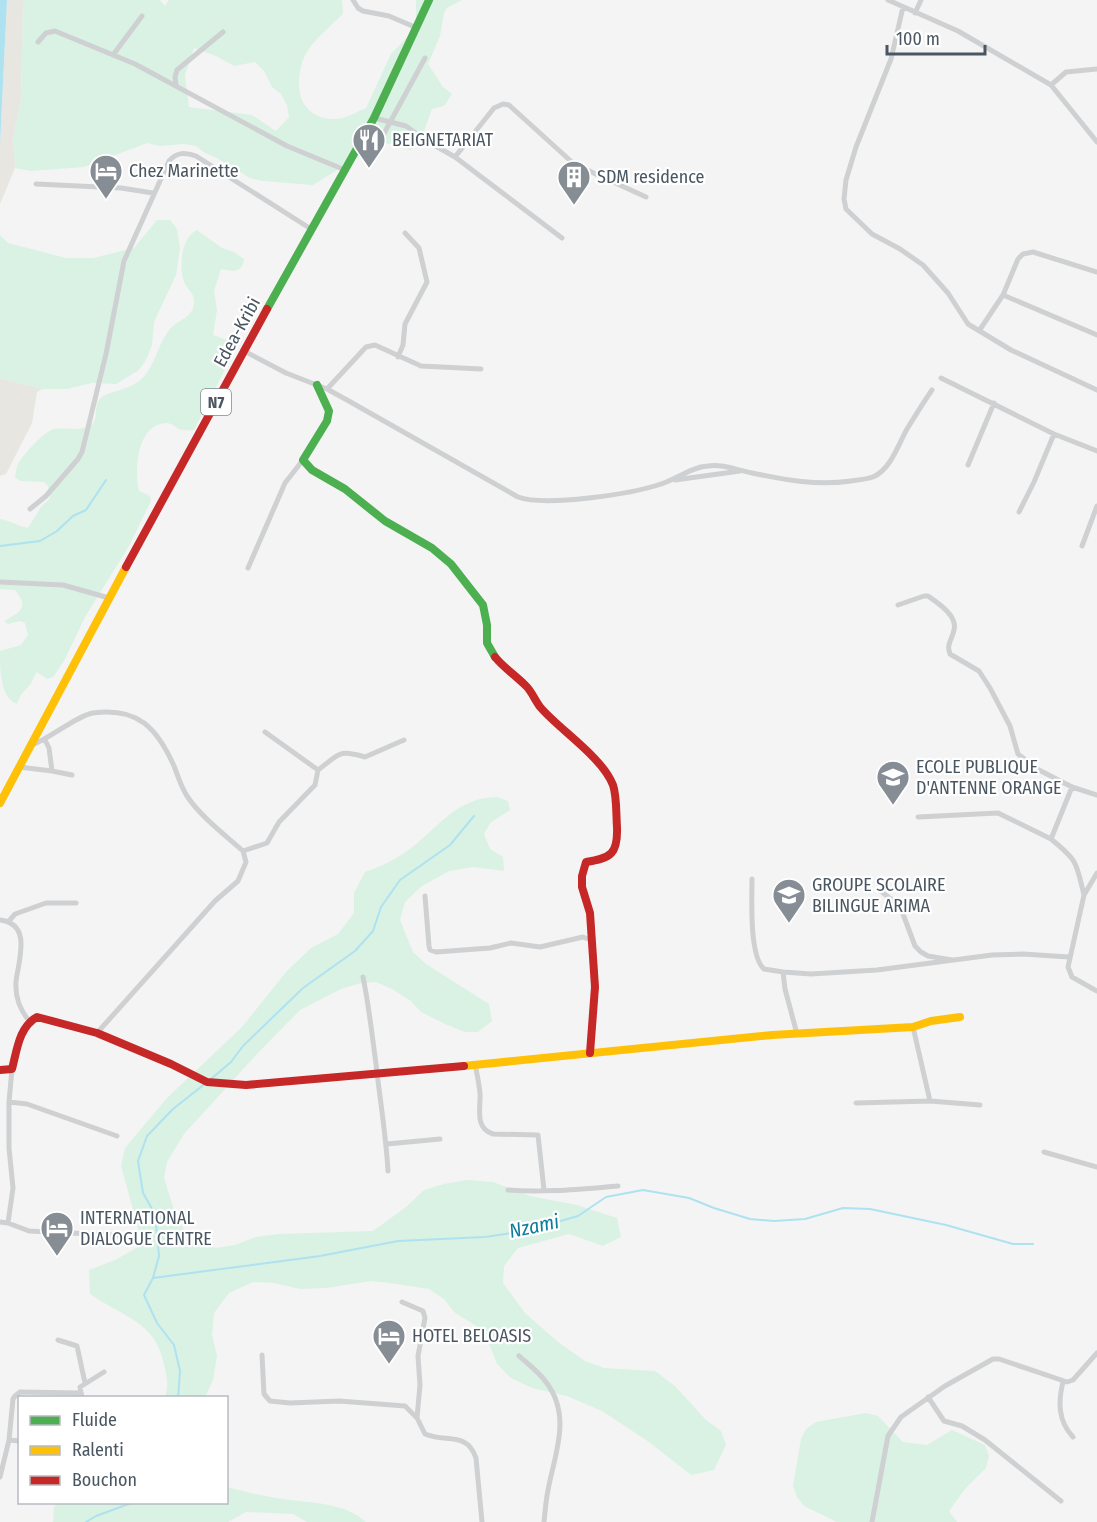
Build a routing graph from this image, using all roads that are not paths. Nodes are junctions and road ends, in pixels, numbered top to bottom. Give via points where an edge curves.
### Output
1 (353, 0) edge
2 (429, 0) edge
3 (888, 0) edge
4 (921, 0) edge
5 (903, 8) junction
6 (915, 13) junction
7 (141, 16) dead end
8 (417, 28) junction
9 (223, 32) dead end
10 (38, 42) dead end
11 (113, 55) junction
12 (425, 58) dead end
13 (1097, 69) edge
14 (176, 85) junction
15 (1051, 85) junction
16 (374, 118) junction
17 (390, 121) junction
18 (381, 139) dead end
19 (1097, 142) edge
20 (455, 157) junction
21 (345, 170) junction
22 (36, 184) dead end
23 (153, 193) junction
24 (646, 197) dead end
25 (311, 229) junction
26 (405, 233) dead end
27 (562, 238) dead end
28 (1097, 272) edge
29 (1003, 295) junction
30 (979, 331) junction
31 (1097, 334) edge
32 (244, 351) junction
33 (398, 357) junction
34 (481, 369) dead end
35 (941, 378) dead end
36 (317, 385) junction
37 (327, 389) junction
38 (932, 390) dead end
39 (1097, 390) edge
40 (994, 404) junction
41 (1054, 434) junction
42 (1097, 451) edge
43 (303, 460) junction
44 (968, 465) dead end
45 (743, 471) junction
46 (673, 480) junction
47 (1097, 506) edge
48 (30, 509) dead end
49 (1019, 512) dead end
50 (1082, 546) dead end
51 (248, 568) dead end
52 (0, 582) edge
53 (109, 598) junction
54 (898, 605) dead end
55 (265, 732) dead end
56 (45, 740) junction
57 (404, 740) dead end
58 (30, 746) junction
59 (19, 767) junction
60 (318, 770) junction
61 (52, 771) junction
62 (72, 775) dead end
63 (1072, 787) junction
64 (1097, 795) edge
65 (0, 803) edge
66 (918, 817) dead end
67 (1051, 839) junction
68 (255, 849) junction
69 (243, 851) junction
70 (246, 862) junction
71 (1097, 873) edge
72 (753, 879) dead end
73 (878, 889) dead end
74 (425, 896) dead end
75 (1084, 896) junction
76 (76, 903) dead end
77 (0, 920) edge
78 (9, 921) junction
79 (591, 940) junction
80 (1069, 957) junction
81 (956, 960) junction
82 (783, 972) junction
83 (363, 977) dead end
84 (1097, 991) edge
85 (960, 1017) dead end
86 (29, 1021) junction
87 (913, 1027) junction
88 (97, 1033) junction
89 (797, 1034) junction
90 (590, 1053) junction
91 (475, 1064) junction
92 (12, 1069) junction
93 (0, 1070) edge
94 (378, 1075) junction
95 (930, 1101) junction
96 (9, 1102) junction
97 (856, 1103) dead end
98 (980, 1105) dead end
99 (117, 1136) dead end
100 (440, 1139) dead end
101 (387, 1144) junction
102 (1044, 1152) dead end
103 (1097, 1167) edge
104 (388, 1171) dead end
105 (618, 1186) dead end
106 (508, 1190) dead end
107 (544, 1190) junction
108 (0, 1222) edge
109 (8, 1223) junction
110 (133, 1236) dead end
111 (402, 1302) dead end
112 (58, 1340) dead end
113 (1097, 1353) edge
114 (262, 1355) dead end
115 (519, 1356) dead end
116 (104, 1372) dead end
117 (1063, 1382) junction
118 (85, 1383) junction
119 (80, 1395) edge
120 (928, 1397) junction
121 (417, 1419) junction
122 (1073, 1437) dead end
123 (9, 1440) junction
124 (18, 1441) edge
125 (0, 1477) edge
126 (1061, 1501) dead end
127 (482, 1522) edge
128 (544, 1522) edge
129 (872, 1522) edge

1 - 8 street via 363,11 389,16
2 - 8 main road, Edea-Kribi / N7
3 - 5 street
4 - 6 street
5 - 6 street
5 - 30 street via 891,59 846,180 846,209 872,234 922,265 948,293 968,324
6 - 15 street via 958,32
7 - 11 street
8 - 16 main road, Edea-Kribi / N7
9 - 14 street via 177,70
10 - 11 street via 46,33 55,31
11 - 14 street
12 - 17 street
13 - 15 street via 1066,72
14 - 21 street via 287,146
15 - 19 street
16 - 17 street
16 - 21 main road, Edea-Kribi / N7
17 - 18 street
17 - 20 street via 406,126
20 - 24 street via 494,108 508,105 574,164
20 - 27 street
21 - 25 main road, Edea-Kribi / N7
22 - 23 street
23 - 25 street via 169,161 180,153 189,153
23 - 48 street via 120,275 82,452 46,496
25 - 32 main road, Edea-Kribi / N7
26 - 33 street via 419,248 427,282 405,324
28 - 29 street via 1033,252 1023,254
29 - 30 street
29 - 31 street
30 - 39 street
32 - 36 street
32 - 53 main road, Edea-Kribi / N7
33 - 34 street via 421,366
33 - 37 street via 370,345
35 - 40 street
36 - 37 street
36 - 43 main road via 329,411
37 - 46 street via 527,501 632,491
38 - 45 street via 892,459 874,476 830,484 798,483
40 - 41 street
40 - 44 street
41 - 42 street
41 - 49 street
43 - 51 street via 285,483
43 - 79 main road via 385,521 452,564 483,605 492,654 527,686 540,707 606,774 613,786 616,837 610,856 590,860 583,866 582,887 590,913
45 - 46 street
45 - 46 street via 727,465 706,466
47 - 50 street
52 - 53 street via 63,585
53 - 58 main road, Edea-Kribi / N7
54 - 63 street via 928,596 953,618 950,654 979,671 1010,726 1018,754
55 - 60 street
56 - 58 street
56 - 61 street
56 - 69 street via 93,713 137,717 148,724 171,759 187,796
57 - 60 street via 365,758 340,753
58 - 59 main road, Edea-Kribi / N7
59 - 61 street
59 - 65 main road, Edea-Kribi / N7
60 - 68 street via 310,792 279,822 267,843
61 - 62 street
63 - 64 street
63 - 67 street
66 - 67 street via 998,813
67 - 75 street via 1075,862
68 - 69 street
68 - 70 street
69 - 70 street
70 - 88 street via 238,881 208,908
71 - 75 street
72 - 82 street via 751,915 757,962 764,969
73 - 81 street via 900,906 921,952
74 - 79 street via 429,946 436,952 511,943 540,947 583,937
75 - 80 street
76 - 78 street via 46,903 15,914
77 - 78 street
78 - 86 street via 22,941 16,984 19,1008
79 - 90 main road via 595,987
80 - 81 street via 1023,954
80 - 84 street via 1072,977
81 - 82 street via 877,970
82 - 89 street
83 - 94 street
85 - 87 main road
86 - 88 main road via 37,1017
86 - 92 main road
87 - 89 main road
87 - 95 street
88 - 94 main road via 207,1082 246,1085
89 - 90 main road
90 - 91 main road
91 - 94 main road
91 - 107 street via 481,1126 493,1134 538,1135
92 - 93 main road
92 - 96 street
94 - 101 street
95 - 97 street
95 - 98 street
96 - 99 street via 27,1104
96 - 109 street via 13,1188
100 - 101 street
101 - 104 street
102 - 103 street
105 - 107 street
106 - 107 street
108 - 109 street
109 - 110 street via 29,1231
111 - 121 street via 423,1311 425,1318 418,1356
112 - 118 street via 78,1349
113 - 117 street via 1073,1380
114 - 121 street via 264,1394 270,1401 381,1403 405,1406
115 - 128 street via 545,1381 556,1399 561,1429
116 - 118 street
117 - 120 street via 993,1359
117 - 122 street via 1059,1409 1066,1430
118 - 119 street via 80,1387
119 - 123 street via 16,1394
120 - 126 street via 944,1421 962,1426 985,1440
120 - 129 street via 901,1417 888,1436
121 - 127 street via 425,1434 460,1440 473,1449
123 - 124 street
123 - 125 street

